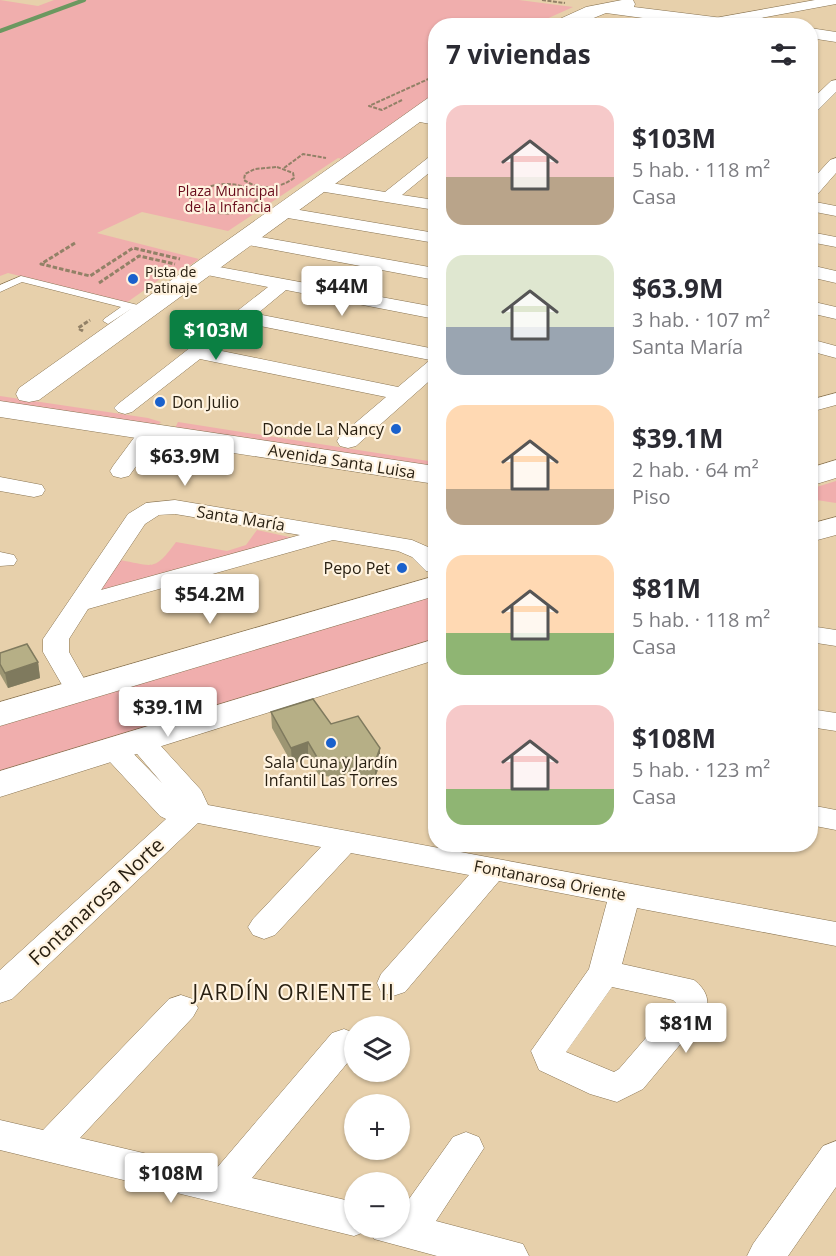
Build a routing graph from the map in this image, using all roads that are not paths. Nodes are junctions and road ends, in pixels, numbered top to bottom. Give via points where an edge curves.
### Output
1 (653, 0) edge
2 (836, 0) edge
3 (618, 4) edge
4 (663, 15) junction
5 (576, 18) edge
6 (657, 18) edge
7 (685, 18) edge
8 (737, 18) edge
9 (836, 31) edge
10 (818, 33) edge
11 (818, 35) edge
12 (836, 37) edge
13 (836, 84) edge
14 (818, 102) edge
15 (836, 103) edge
16 (818, 105) edge
17 (425, 118) edge
18 (836, 163) edge
19 (428, 173) edge
20 (823, 178) edge
21 (319, 186) junction
22 (388, 197) junction
23 (428, 204) edge
24 (818, 208) edge
25 (836, 211) edge
26 (282, 212) junction
27 (428, 237) edge
28 (818, 239) edge
29 (244, 240) junction
30 (836, 242) edge
31 (205, 267) junction
32 (818, 273) edge
33 (836, 277) edge
34 (284, 284) junction
35 (428, 285) edge
36 (428, 286) edge
37 (0, 289) edge
38 (405, 307) junction
39 (137, 308) junction
40 (818, 309) edge
41 (428, 312) edge
42 (836, 313) edge
43 (242, 317) junction
44 (108, 321) dead end
45 (818, 347) edge
46 (197, 352) junction
47 (836, 352) edge
48 (428, 353) edge
49 (428, 371) edge
50 (0, 390) edge
51 (818, 390) edge
52 (836, 393) edge
53 (28, 394) junction
54 (403, 394) junction
55 (836, 399) edge
56 (818, 404) edge
57 (0, 409) edge
58 (140, 421) junction
59 (348, 441) junction
60 (428, 453) edge
61 (836, 469) edge
62 (121, 471) dead end
63 (428, 474) edge
64 (818, 475) edge
65 (0, 484) edge
66 (34, 490) dead end
67 (818, 514) edge
68 (836, 517) edge
69 (836, 526) edge
70 (818, 532) edge
71 (334, 533) junction
72 (818, 535) edge
73 (836, 538) edge
74 (428, 559) edge
75 (428, 588) edge
76 (80, 604) junction
77 (818, 635) edge
78 (836, 638) edge
79 (428, 651) edge
80 (78, 691) junction
81 (0, 714) edge
82 (818, 719) edge
83 (836, 722) edge
84 (126, 745) junction
85 (0, 784) edge
86 (192, 812) junction
87 (818, 817) edge
88 (836, 820) edge
89 (344, 841) junction
90 (492, 869) junction
91 (624, 894) junction
92 (264, 927) dead end
93 (836, 934) edge
94 (604, 972) dead end
95 (393, 983) dead end
96 (0, 990) edge
97 (181, 1008) dead end
98 (344, 1043) dead end
99 (0, 1135) edge
100 (49, 1147) junction
101 (466, 1148) dead end
102 (836, 1157) edge
103 (222, 1188) junction
104 (410, 1214) edge
105 (344, 1217) edge
106 (410, 1232) edge
107 (510, 1256) edge
108 (766, 1256) edge

1 - 3 street
2 - 8 street
3 - 4 street
3 - 5 street
4 - 6 street
4 - 7 street
9 - 10 street
11 - 12 street
13 - 14 street
15 - 16 street
17 - 21 street
18 - 20 street
19 - 22 street
21 - 22 street
21 - 26 street
22 - 23 street
24 - 25 street
26 - 27 street
26 - 29 street
28 - 30 street
29 - 31 street
29 - 35 street
31 - 34 street
31 - 39 street
32 - 33 street
34 - 38 street
34 - 43 street
36 - 38 street
37 - 39 lane via 21,279
38 - 41 street
39 - 44 lane
39 - 53 street
40 - 42 street
43 - 46 street
43 - 48 street
45 - 47 street
46 - 54 street
46 - 58 street
49 - 54 street
50 - 53 street, Avenida Santa Luisa
51 - 52 street
53 - 58 street, Avenida Santa Luisa
54 - 59 street
55 - 56 street
57 - 58 street, Avenida Santa Luisa
58 - 59 street, Avenida Santa Luisa
58 - 62 street
58 - 63 street, Avenida Santa Luisa
59 - 60 street, Avenida Santa Luisa
61 - 64 street
65 - 66 street
67 - 68 street
69 - 70 street
71 - 74 street, Santa María via 404,545
71 - 76 street
71 - 76 street, Santa María via 176,507 154,508 136,519
72 - 73 street
75 - 80 street
76 - 80 street, Santa María via 56,644 56,652
77 - 78 street
79 - 84 street
80 - 81 street
82 - 83 street
84 - 85 street
84 - 86 street, Fontanarosa Oriente via 170,809
86 - 89 street, Fontanarosa Oriente
86 - 96 street, Fontanarosa Norte
87 - 88 street
89 - 90 street, Fontanarosa Oriente
89 - 92 street
90 - 91 street, Fontanarosa Oriente
90 - 95 street
91 - 93 street, Fontanarosa Oriente
91 - 94 street
97 - 100 street
98 - 103 street
99 - 100 street
100 - 103 street
101 - 104 street
102 - 108 street
103 - 105 street
106 - 107 street

